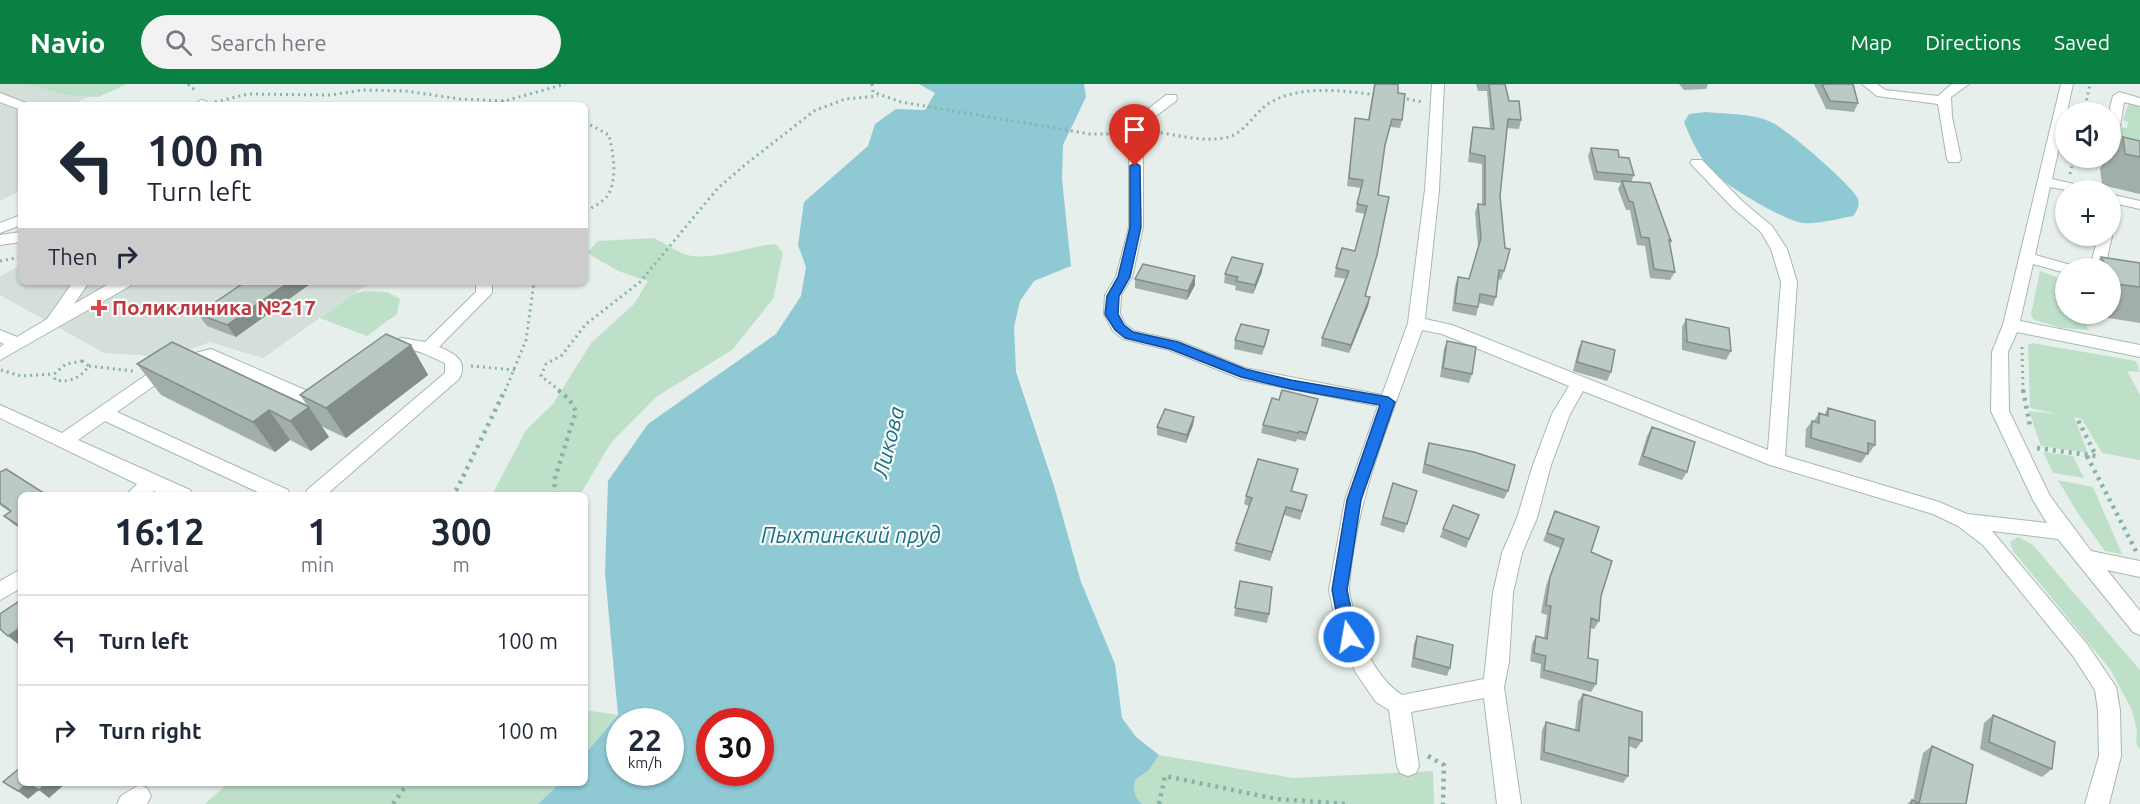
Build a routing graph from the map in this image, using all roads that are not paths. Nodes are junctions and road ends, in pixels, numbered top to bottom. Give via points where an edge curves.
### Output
1 (1438, 84) edge
2 (1868, 84) edge
3 (1963, 84) edge
4 (2067, 84) edge
5 (0, 97) edge
6 (1171, 98) dead end
7 (1944, 101) junction
8 (2065, 102) edge
9 (2118, 102) edge
10 (2140, 102) edge
11 (18, 105) edge
12 (2055, 141) edge
13 (1954, 159) dead end
14 (1697, 164) dead end
15 (2043, 181) junction
16 (2055, 184) edge
17 (2121, 201) edge
18 (2140, 205) edge
19 (18, 220) edge
20 (0, 229) edge
21 (18, 237) edge
22 (0, 240) edge
23 (2026, 256) junction
24 (2055, 265) edge
25 (79, 285) edge
26 (119, 285) edge
27 (484, 285) edge
28 (1416, 323) junction
29 (52, 324) junction
30 (2011, 325) junction
31 (0, 334) edge
32 (17, 344) junction
33 (428, 349) junction
34 (2140, 351) edge
35 (0, 354) edge
36 (373, 355) edge
37 (1579, 383) junction
38 (332, 388) edge
39 (1388, 402) junction
40 (0, 411) edge
41 (103, 413) junction
42 (65, 440) junction
43 (1776, 460) junction
44 (152, 483) junction
45 (139, 492) edge
46 (175, 492) edge
47 (274, 492) edge
48 (317, 492) edge
49 (1965, 521) junction
50 (2064, 532) junction
51 (2085, 558) junction
52 (2140, 569) edge
53 (18, 579) edge
54 (0, 592) edge
55 (2140, 626) edge
56 (1493, 687) junction
57 (1399, 705) junction
58 (1408, 766) dead end
59 (1509, 804) edge
60 (2097, 804) edge

1 - 28 street via 1432,190
2 - 7 street via 1882,93
3 - 7 street via 1953,87
4 - 8 street
5 - 11 street
6 - 39 street via 1144,119 1136,133 1136,227 1124,277 1113,296 1112,314 1119,327 1129,335 1173,345 1241,373
7 - 13 street
9 - 10 street via 2119,96
12 - 15 street
14 - 43 street via 1767,229 1779,249 1789,282
15 - 16 street
15 - 23 street
17 - 18 street
19 - 20 street
21 - 22 street
23 - 24 street
23 - 30 street
25 - 29 street
26 - 29 street
27 - 33 street via 484,293
28 - 37 street via 1446,328
28 - 39 street
29 - 32 street
30 - 34 street
30 - 50 street via 2000,352 2000,411 2043,500
31 - 32 street
32 - 35 street
33 - 36 street via 411,344 388,345
33 - 48 street via 453,360 453,375
37 - 43 street
37 - 56 street via 1561,414 1512,553 1503,593
38 - 41 street via 314,401 211,355 174,363
39 - 57 street via 1354,500 1339,590 1349,637 1384,695
40 - 42 street
41 - 42 street
41 - 47 street
42 - 44 street
43 - 49 street via 1939,509
44 - 45 street
44 - 46 street
49 - 50 street
49 - 60 street via 1990,540 2105,687 2110,756
50 - 51 street
51 - 52 street
51 - 55 street
53 - 54 street
56 - 57 street
56 - 59 street
57 - 58 street

